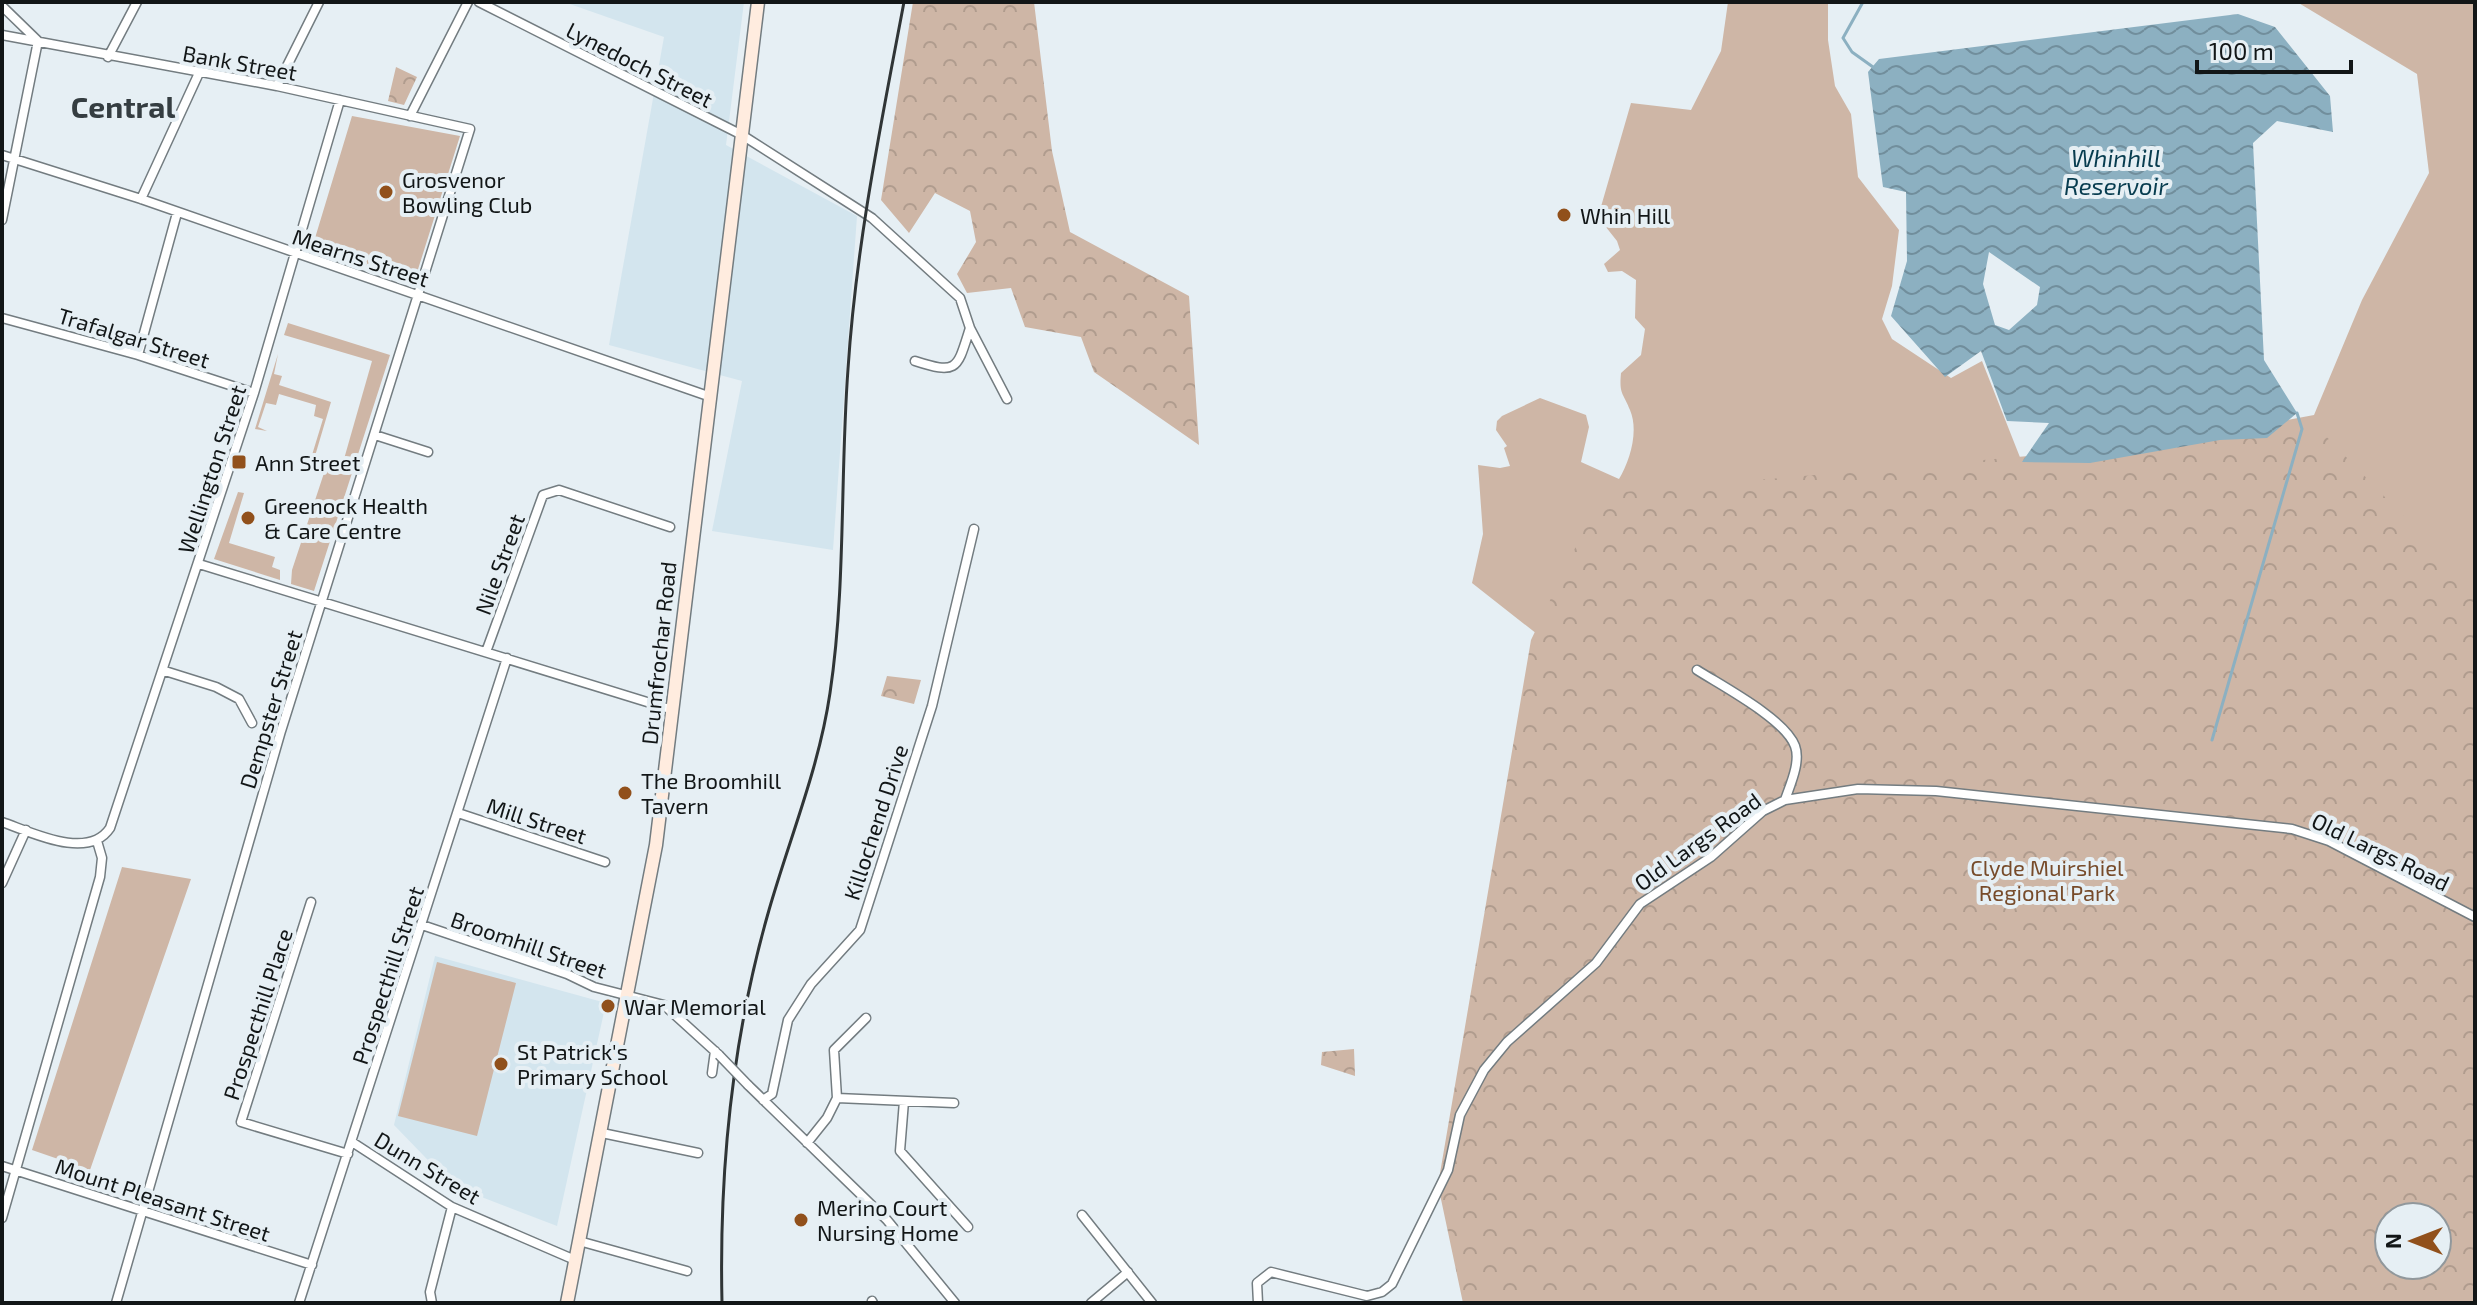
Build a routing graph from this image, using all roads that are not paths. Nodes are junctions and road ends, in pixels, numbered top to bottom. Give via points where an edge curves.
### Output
1 (137, 2) edge
2 (319, 2) edge
3 (468, 2) edge
4 (479, 2) edge
5 (758, 2) edge
6 (2, 6) edge
7 (2, 35) edge
8 (38, 41) junction
9 (108, 57) junction
10 (199, 73) junction
11 (277, 86) junction
12 (340, 100) junction
13 (410, 116) junction
14 (470, 129) joint
15 (742, 135) junction
16 (2, 155) edge
17 (15, 158) junction
18 (141, 199) junction
19 (177, 213) junction
20 (2, 220) edge
21 (295, 255) junction
22 (419, 295) junction
23 (2, 318) edge
24 (970, 328) junction
25 (138, 355) junction
26 (915, 361) dead end
27 (254, 393) junction
28 (708, 396) junction
29 (1007, 399) dead end
30 (375, 435) junction
31 (428, 452) dead end
32 (670, 527) dead end
33 (974, 529) dead end
34 (199, 564) junction
35 (321, 603) junction
36 (486, 652) junction
37 (507, 658) junction
38 (1697, 670) dead end
39 (165, 671) junction
40 (673, 710) junction
41 (252, 723) dead end
42 (1785, 800) junction
43 (458, 813) junction
44 (2, 822) edge
45 (26, 830) junction
46 (97, 841) junction
47 (605, 862) dead end
48 (2, 883) edge
49 (311, 902) dead end
50 (2475, 917) edge
51 (422, 925) junction
52 (625, 995) junction
53 (866, 1018) dead end
54 (717, 1053) junction
55 (712, 1073) dead end
56 (837, 1098) junction
57 (763, 1100) junction
58 (904, 1101) junction
59 (954, 1103) dead end
60 (602, 1133) junction
61 (352, 1142) junction
62 (807, 1143) junction
63 (698, 1153) dead end
64 (348, 1154) junction
65 (2, 1166) edge
66 (17, 1171) junction
67 (452, 1207) junction
68 (144, 1211) junction
69 (1082, 1215) dead end
70 (2, 1218) edge
71 (968, 1227) dead end
72 (579, 1241) junction
73 (575, 1260) junction
74 (312, 1265) junction
75 (687, 1271) dead end
76 (1128, 1272) junction
77 (116, 1303) edge
78 (299, 1303) edge
79 (432, 1303) edge
80 (567, 1303) edge
81 (955, 1303) edge
82 (1091, 1303) edge
83 (1152, 1303) edge
84 (1258, 1303) edge

1 - 9 street
2 - 11 street
3 - 13 street
4 - 15 street, Lynedoch Street
5 - 15 main road, Drumfrochar Road
6 - 8 street
7 - 8 street, Bank Street
8 - 9 street, Bank Street
8 - 17 street
9 - 10 street, Bank Street
10 - 11 street, Bank Street
10 - 18 street
11 - 12 street, Bank Street
12 - 13 street, Bank Street
12 - 21 street, Wellington Street
13 - 14 street, Bank Street
14 - 22 street, Dempster Street
15 - 24 street, Lynedoch Street via 872,218 960,298
15 - 28 main road, Drumfrochar Road
16 - 17 street, Mearns Street
17 - 18 street, Mearns Street
17 - 20 street
18 - 19 street, Mearns Street
19 - 21 street, Mearns Street
19 - 25 street
21 - 22 street, Mearns Street
21 - 27 street, Wellington Street
22 - 28 street, Mearns Street
22 - 30 street, Dempster Street
23 - 25 street, Trafalgar Street
24 - 26 street via 959,362 951,369
24 - 29 street, Lynedoch Street
25 - 27 street, Trafalgar Street
27 - 34 street, Wellington Street
28 - 40 main road, Drumfrochar Road
30 - 31 street
30 - 35 street, Dempster Street
32 - 36 street, Nile Street via 559,490 543,495
33 - 57 street, Killochend Drive via 932,706 860,930 811,984 788,1020 772,1094
34 - 35 street
34 - 39 street, Wellington Street
35 - 36 street
35 - 68 street, Dempster Street
36 - 37 street
37 - 40 street
37 - 43 street, Prospecthill Street
38 - 42 street via 1783,727 1796,746
39 - 41 street via 239,699
39 - 46 street, Wellington Street via 110,828
40 - 52 main road, Drumfrochar Road via 656,845
42 - 50 street, Old Largs Road via 1858,789 1936,791 2292,829 2329,841
42 - 84 street, Old Largs Road via 1640,904 1596,963 1507,1042 1484,1070 1460,1115 1448,1170 1392,1284 1367,1296 1271,1272 1257,1283
43 - 47 street, Mill Street
43 - 51 street, Prospecthill Street
44 - 45 street
45 - 46 street via 76,843
45 - 48 street
46 - 66 street via 100,877
49 - 64 street, Prospecthill Place via 241,1122
51 - 52 street, Broomhill Street
51 - 61 street, Prospecthill Street
52 - 54 street via 664,1005
52 - 60 main road, Drumfrochar Road
53 - 56 street via 834,1050
54 - 55 street
54 - 57 street, bridge
56 - 58 street
56 - 62 street
57 - 62 street
58 - 59 street
58 - 71 street via 900,1151
60 - 63 street
60 - 72 main road, Drumfrochar Road
61 - 64 street, Prospecthill Street
61 - 67 street, Dunn Street
62 - 81 street via 887,1220
64 - 74 street, Prospecthill Street
65 - 66 street, Mount Pleasant Street
66 - 68 street, Mount Pleasant Street
66 - 70 street
67 - 73 street, Dunn Street
67 - 79 street via 430,1292
68 - 74 street, Mount Pleasant Street
68 - 77 street, Dempster Street
69 - 76 street
72 - 73 main road, Drumfrochar Road
72 - 75 street
73 - 80 main road, Drumfrochar Road
74 - 78 street, Prospecthill Street
76 - 82 street
76 - 83 street

